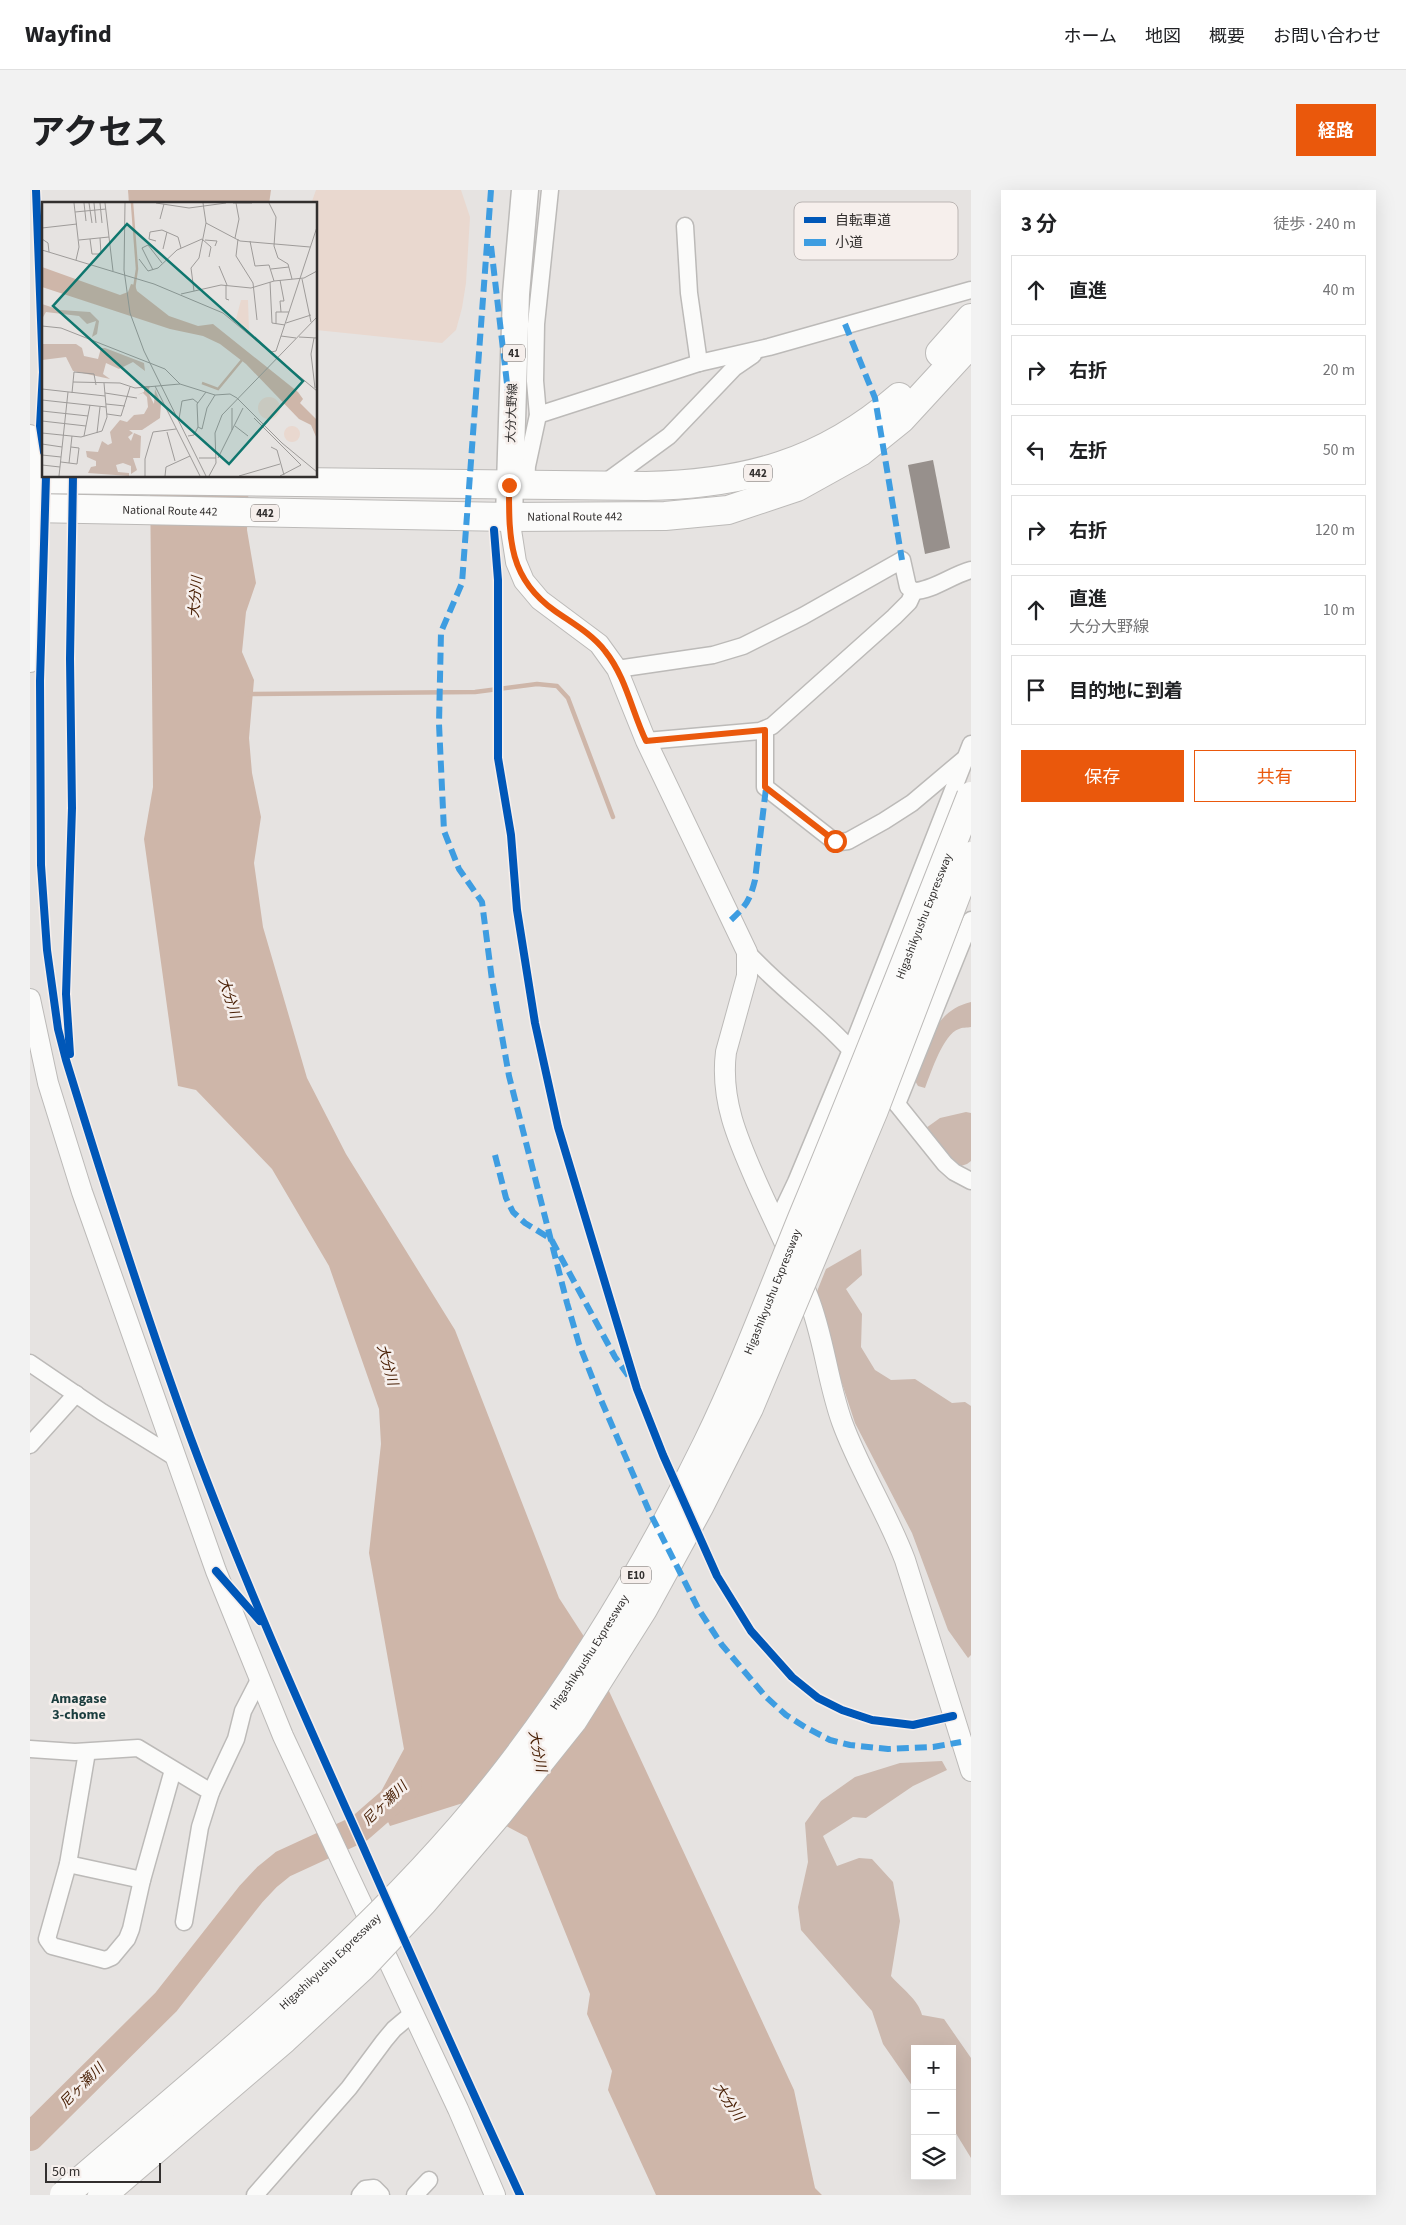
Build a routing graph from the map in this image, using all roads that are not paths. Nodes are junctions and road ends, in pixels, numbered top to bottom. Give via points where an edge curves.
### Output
1 (525, 190) edge
2 (550, 190) edge
3 (685, 226) dead end
4 (971, 290) edge
5 (971, 318) edge
6 (971, 343) edge
7 (769, 347) junction
8 (699, 363) junction
9 (538, 415) junction
10 (30, 435) edge
11 (33, 479) edge
12 (508, 485) junction
13 (600, 486) junction
14 (34, 509) edge
15 (500, 517) junction
16 (971, 570) edge
17 (914, 591) junction
18 (30, 662) edge
19 (617, 669) junction
20 (765, 730) junction
21 (646, 741) junction
22 (968, 751) edge
23 (971, 796) edge
24 (971, 856) edge
25 (971, 920) edge
26 (748, 952) junction
27 (30, 999) edge
28 (851, 1050) junction
29 (897, 1104) junction
30 (971, 1181) edge
31 (776, 1224) junction
32 (30, 1363) edge
33 (76, 1394) junction
34 (30, 1445) edge
35 (176, 1458) junction
36 (259, 1680) junction
37 (30, 1749) edge
38 (86, 1752) junction
39 (173, 1770) junction
40 (971, 1772) edge
41 (211, 1792) junction
42 (68, 1864) junction
43 (142, 1880) junction
44 (184, 1922) dead end
45 (413, 2013) junction
46 (429, 2180) dead end
47 (64, 2195) edge
48 (102, 2195) edge
49 (255, 2195) edge
50 (360, 2195) edge
51 (381, 2195) edge
52 (415, 2195) edge
53 (495, 2195) edge

1 - 12 main road, 大分大野線 / 41 via 516,294
2 - 9 street via 536,324
3 - 8 street via 689,294
4 - 7 street
5 - 13 highway, 442 via 917,379 884,410 809,455 725,481 680,486
6 - 15 highway, National Route 442 / 442 via 907,413 878,438 826,473 774,496 728,510 683,515
7 - 8 street
7 - 13 street via 734,368 669,436
8 - 9 street
9 - 12 street via 527,466
10 - 11 street
11 - 12 highway, 442
11 - 14 street
12 - 13 highway, 442
12 - 15 main road, 大分大野線 / 41
14 - 15 highway, National Route 442 / 442
14 - 18 street
15 - 19 street via 524,581 545,604 592,638
16 - 17 street via 927,589
17 - 19 street via 908,587 902,560 743,646 713,655
17 - 20 street via 909,602 894,617
19 - 21 street
20 - 21 street
20 - 22 street via 766,788 830,838 840,842 850,840 906,808
21 - 26 street
22 - 28 street
23 - 47 highway, Higashikyushu Expressway / E10, bridge via 853,1096 711,1435 645,1561 580,1667 507,1771 408,1888 344,1952
24 - 48 highway, Higashikyushu Expressway / E10, bridge via 874,1110 749,1408 643,1609 573,1720 492,1822 362,1967 284,2039
25 - 29 street
26 - 28 street
26 - 31 street via 747,976 726,1052 724,1086 734,1129
27 - 35 street via 40,1051 82,1192
28 - 29 street
28 - 31 street
29 - 30 street via 944,1164
31 - 40 street via 813,1310 828,1379 843,1425 904,1560
32 - 33 street
33 - 34 street
33 - 35 street
35 - 36 street
36 - 41 street
36 - 45 street
37 - 38 street
38 - 39 street via 138,1748
38 - 42 street
39 - 41 street
39 - 43 street
41 - 44 street via 200,1827
42 - 43 street
42 - 43 street via 47,1939 52,1946 100,1960 109,1959 130,1934
45 - 49 street via 388,2035 350,2088
45 - 53 street
46 - 52 street
50 - 51 street via 365,2189 374,2188

